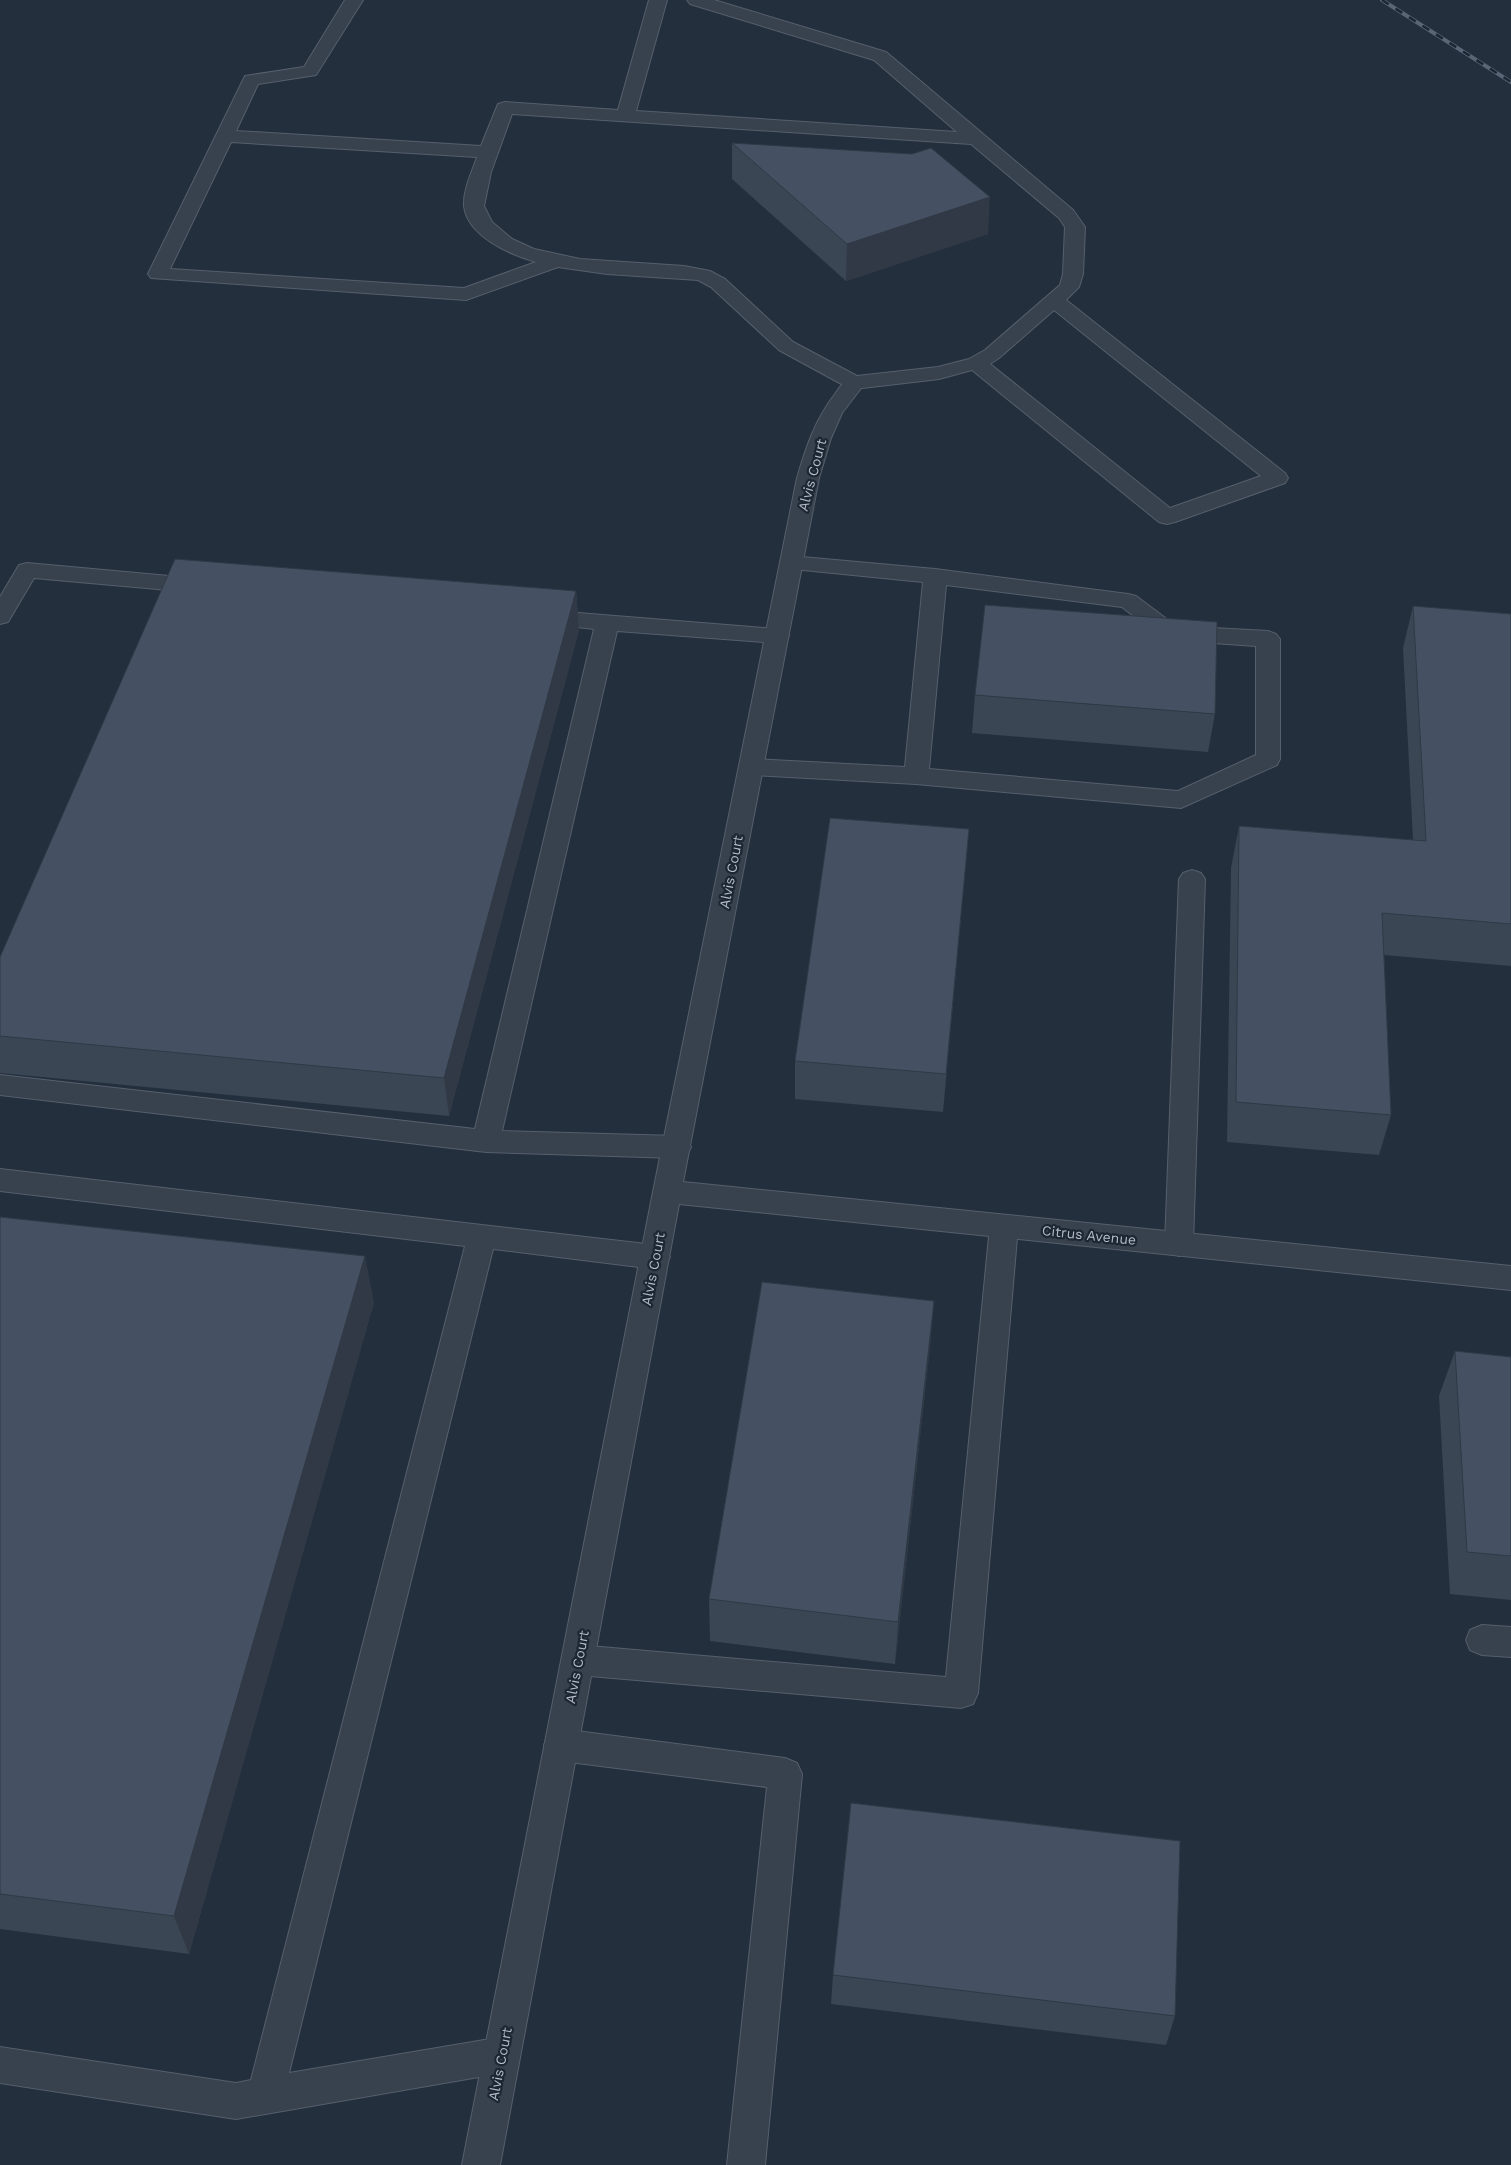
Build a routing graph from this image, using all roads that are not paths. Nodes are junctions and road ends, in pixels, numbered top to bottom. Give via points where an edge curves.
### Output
1 (354, 0) edge
2 (658, 0) edge
3 (696, 0) edge
4 (625, 116) junction
5 (224, 136) junction
6 (976, 138) junction
7 (489, 152) junction
8 (554, 262) junction
9 (1054, 300) junction
10 (976, 364) junction
11 (854, 383) junction
12 (791, 563) junction
13 (935, 576) junction
14 (223, 588) edge
15 (518, 614) edge
16 (0, 617) edge
17 (607, 623) junction
18 (777, 636) junction
19 (751, 767) junction
20 (916, 776) junction
21 (1192, 879) dead end
22 (0, 1085) edge
23 (486, 1141) junction
24 (676, 1147) junction
25 (0, 1180) edge
26 (667, 1192) junction
27 (1004, 1226) junction
28 (482, 1237) junction
29 (1179, 1244) junction
30 (655, 1257) junction
31 (1511, 1278) edge
32 (578, 1660) junction
33 (561, 1745) junction
34 (502, 2055) junction
35 (0, 2065) edge
36 (265, 2096) junction
37 (482, 2165) edge
38 (746, 2165) edge

1 - 5 street via 310,71 251,80
2 - 4 street
3 - 6 street via 880,56
4 - 6 street
4 - 7 street via 505,108
5 - 7 street
5 - 8 street via 158,274 466,294
6 - 9 street via 1066,214 1075,227 1073,274 1069,287
7 - 8 street via 475,192 474,207 481,222 496,238 520,252
8 - 11 street via 703,276 718,283 786,346
9 - 10 street
9 - 10 street via 1277,478 1167,517
10 - 11 street via 939,373
11 - 12 street, Alvis Court via 832,412 820,438 808,478
12 - 13 street
12 - 18 street, Alvis Court
13 - 20 street
13 - 20 street via 1128,601 1170,633 1268,639 1268,759 1181,800
14 - 16 street via 27,570
15 - 17 street
17 - 18 street
17 - 23 street
18 - 19 street, Alvis Court
19 - 20 street
19 - 24 street, Alvis Court
21 - 29 street
22 - 23 street
23 - 24 street
24 - 26 street, Alvis Court
25 - 28 street
26 - 27 street, Citrus Avenue
26 - 30 street, Alvis Court
27 - 29 street, Citrus Avenue
27 - 32 street via 960,1693
28 - 30 street
28 - 36 street
29 - 31 street, Citrus Avenue
30 - 32 street, Alvis Court
32 - 33 street, Alvis Court
33 - 34 street, Alvis Court
33 - 38 street via 785,1774
34 - 36 street
34 - 37 street, Alvis Court
35 - 36 street via 236,2101

